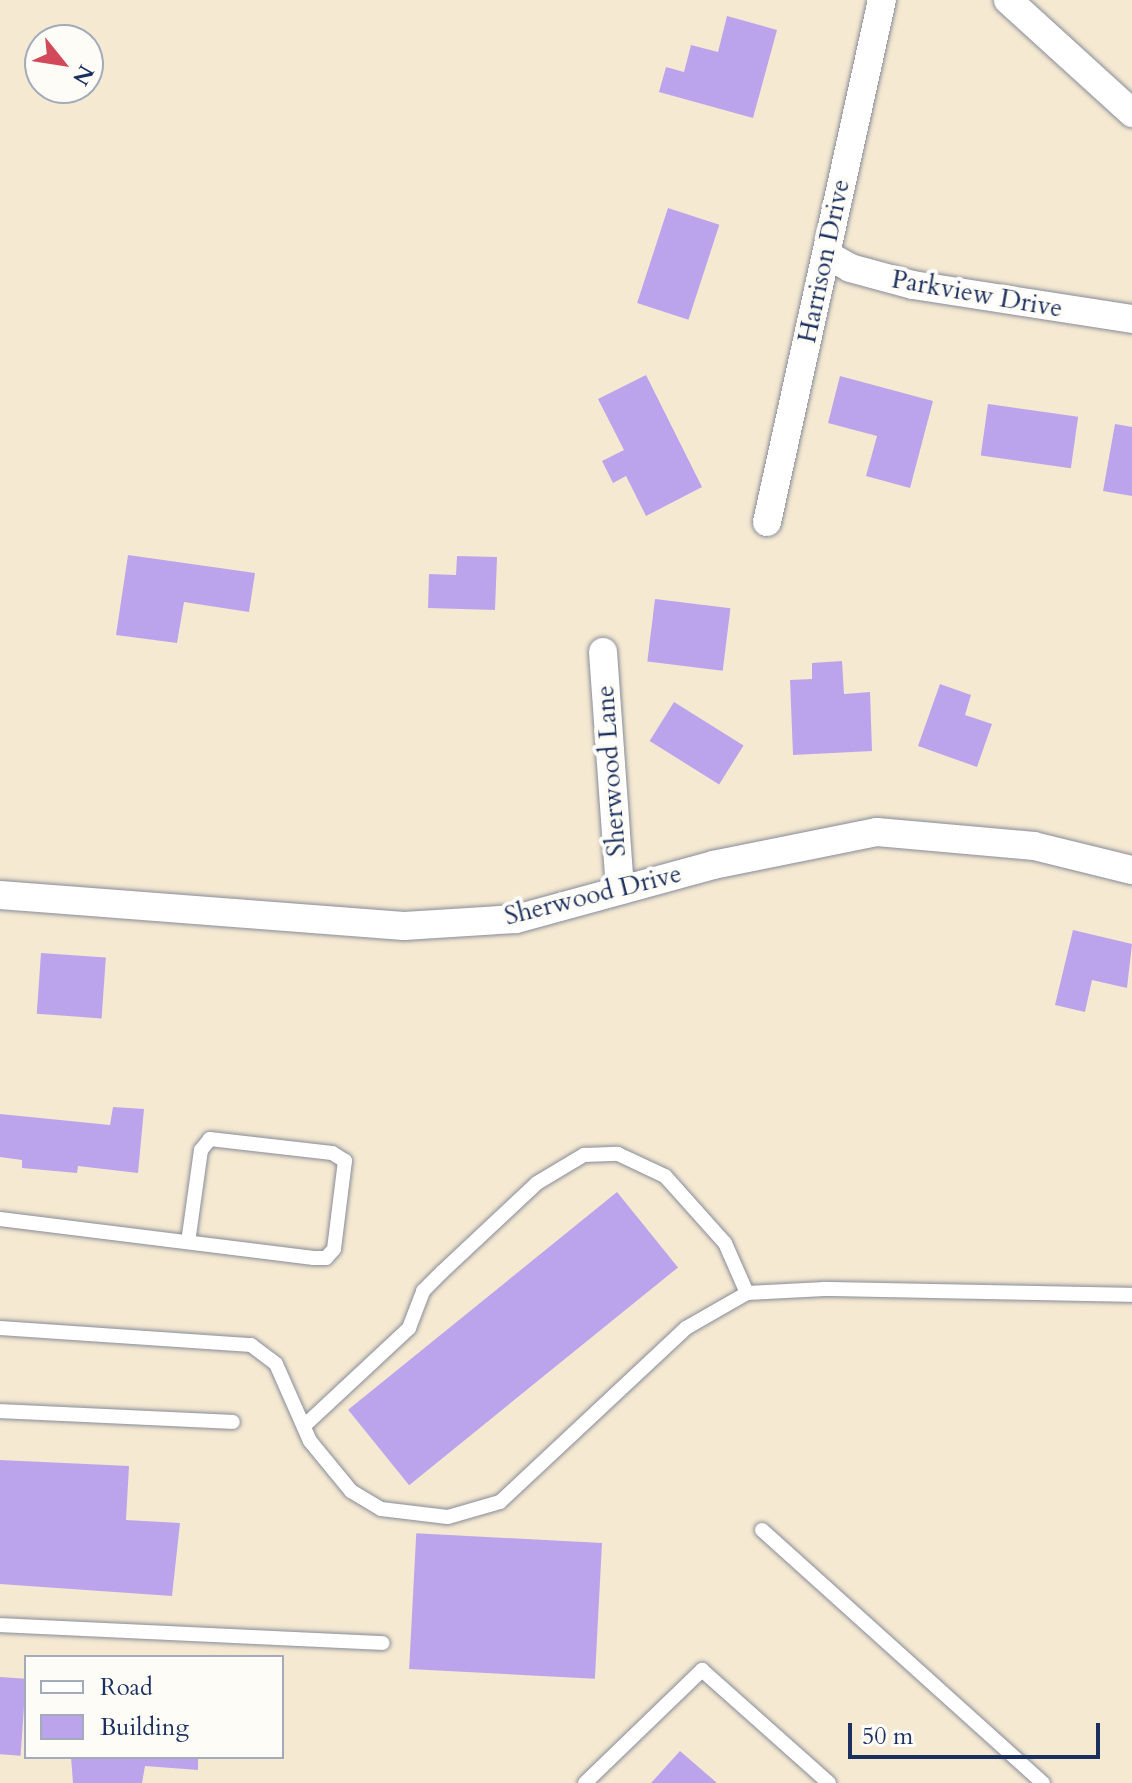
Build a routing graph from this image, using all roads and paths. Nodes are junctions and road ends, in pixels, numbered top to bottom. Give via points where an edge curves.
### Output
1 (882, 0) edge
2 (1008, 0) edge
3 (1132, 113) edge
4 (827, 255) junction
5 (1132, 319) edge
6 (767, 522) dead end
7 (603, 652) dead end
8 (1132, 870) edge
9 (620, 890) junction
10 (0, 895) edge
11 (0, 1219) edge
12 (188, 1242) junction
13 (747, 1293) junction
14 (1132, 1295) edge
15 (0, 1328) edge
16 (0, 1411) edge
17 (233, 1422) dead end
18 (304, 1426) junction
19 (762, 1530) dead end
20 (0, 1625) edge
21 (383, 1643) dead end
22 (585, 1783) edge
23 (829, 1783) edge
24 (1043, 1783) edge

1 - 4 street, Harrison Drive
2 - 3 street
4 - 5 street, Parkview Drive via 850,268 913,285
4 - 6 street, Harrison Drive
7 - 9 street, Sherwood Lane
8 - 9 street, Sherwood Drive via 1034,846 877,832
9 - 10 street, Sherwood Drive via 516,919 404,926
11 - 12 lane
12 - 12 lane via 326,1258 334,1249 345,1161 332,1153 210,1139 201,1150
13 - 14 lane via 825,1289
13 - 18 lane via 686,1328 500,1502 448,1517 381,1509 351,1491
13 - 18 lane via 725,1243 665,1176 618,1154 584,1155 537,1183 442,1272 423,1291 401,1337
15 - 18 lane via 251,1345 276,1364
16 - 17 lane
19 - 24 lane
20 - 21 lane
22 - 23 lane via 702,1670

